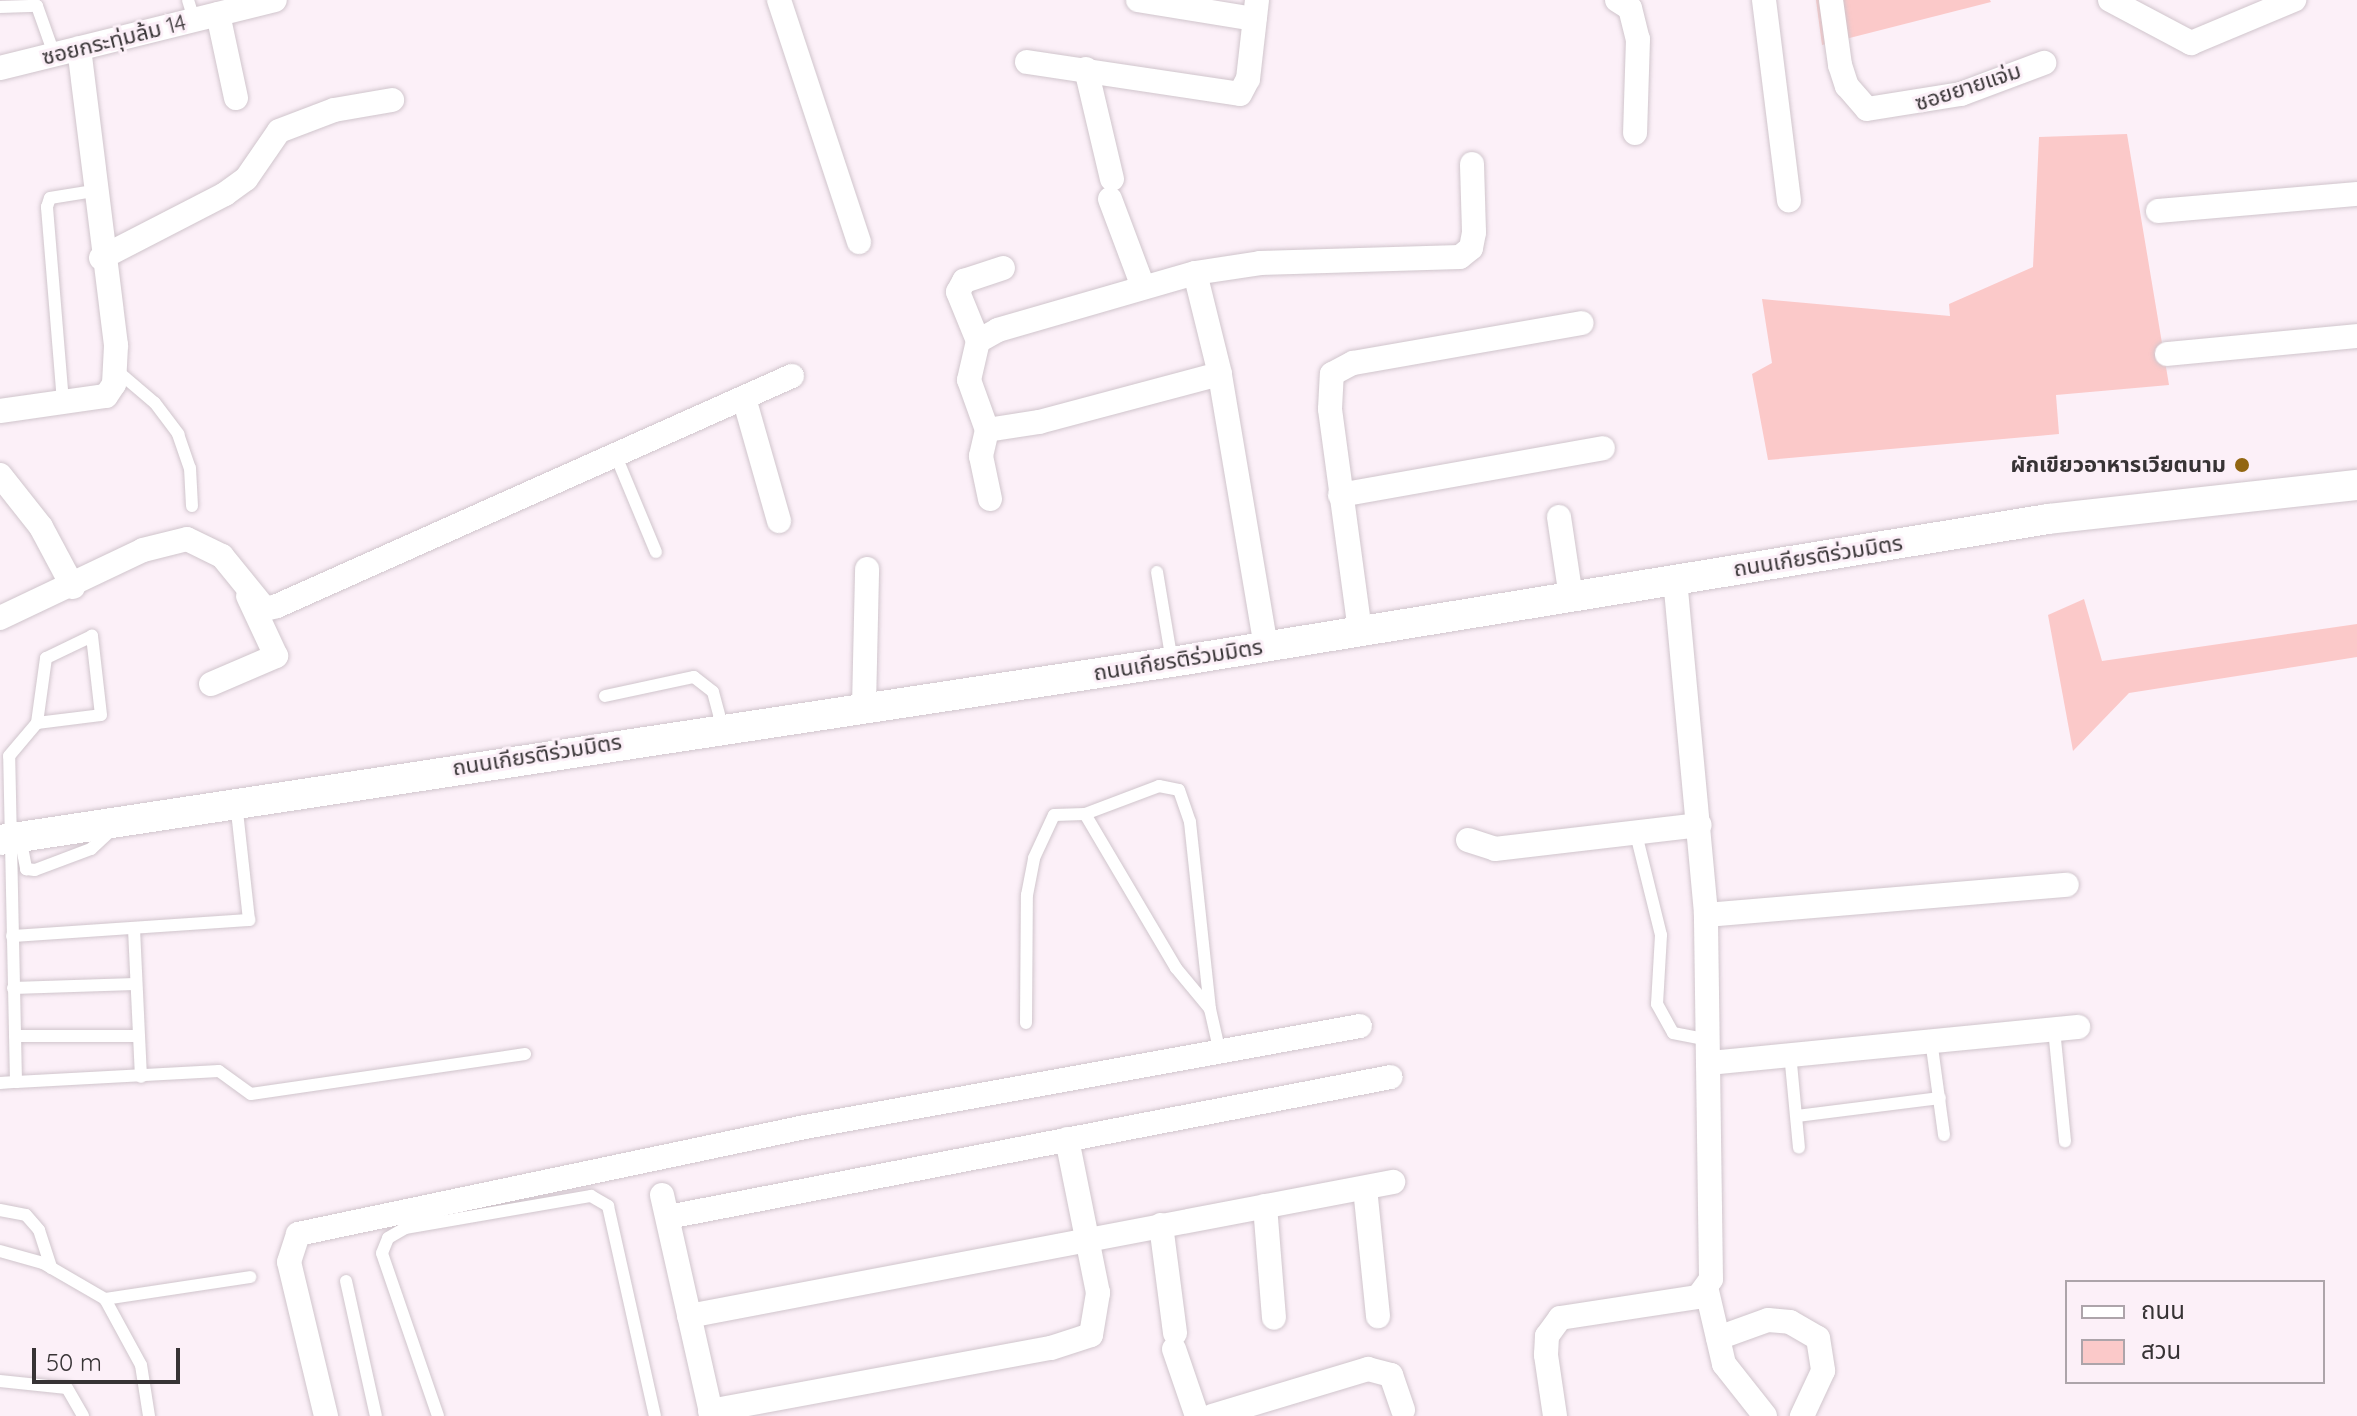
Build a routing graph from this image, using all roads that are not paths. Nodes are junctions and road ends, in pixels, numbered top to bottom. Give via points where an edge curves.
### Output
1 (275, 0) edge
2 (1138, 0) edge
3 (1617, 0) edge
4 (1764, 0) edge
5 (1831, 0) edge
6 (2110, 0) edge
7 (783, 1) edge
8 (2278, 3) edge
9 (0, 7) edge
10 (191, 10) edge
11 (1255, 10) edge
12 (218, 14) junction
13 (79, 48) junction
14 (54, 54) junction
15 (1027, 62) dead end
16 (2044, 63) dead end
17 (0, 68) edge
18 (1086, 69) junction
19 (236, 98) dead end
20 (392, 100) dead end
21 (1635, 133) dead end
22 (1472, 164) dead end
23 (93, 191) junction
24 (2357, 194) edge
25 (1789, 200) dead end
26 (2158, 211) dead end
27 (859, 242) dead end
28 (101, 258) junction
29 (1003, 268) dead end
30 (1195, 273) junction
31 (1143, 287) junction
32 (1582, 323) dead end
33 (2357, 336) edge
34 (978, 341) junction
35 (2167, 354) dead end
36 (115, 369) junction
37 (1220, 374) junction
38 (792, 376) dead end
39 (744, 398) junction
40 (63, 402) junction
41 (0, 411) edge
42 (987, 430) junction
43 (1603, 448) dead end
44 (616, 456) junction
45 (0, 475) edge
46 (2357, 485) edge
47 (1340, 495) junction
48 (990, 499) dead end
49 (192, 506) dead end
50 (1559, 517) dead end
51 (779, 521) dead end
52 (656, 552) dead end
53 (867, 569) dead end
54 (1157, 572) dead end
55 (1675, 579) junction
56 (73, 587) junction
57 (244, 587) junction
58 (1571, 597) junction
59 (0, 618) edge
60 (1360, 631) junction
61 (1266, 647) junction
62 (1172, 662) junction
63 (211, 684) dead end
64 (605, 696) dead end
65 (864, 706) junction
66 (37, 723) junction
67 (722, 726) junction
68 (236, 802) junction
69 (1085, 814) junction
70 (1700, 825) junction
71 (1636, 834) junction
72 (10, 838) edge
73 (1468, 840) dead end
74 (2067, 885) dead end
75 (1706, 915) junction
76 (134, 929) junction
77 (12, 936) junction
78 (135, 984) junction
79 (13, 988) junction
80 (1210, 1009) junction
81 (1026, 1023) dead end
82 (1360, 1026) dead end
83 (2066, 1028) joint
84 (15, 1036) junction
85 (137, 1036) junction
86 (1931, 1040) junction
87 (1710, 1051) junction
88 (1220, 1053) junction
89 (1790, 1053) junction
90 (525, 1054) dead end
91 (141, 1077) junction
92 (1391, 1077) dead end
93 (16, 1082) junction
94 (0, 1083) edge
95 (1940, 1098) junction
96 (1797, 1116) junction
97 (1944, 1135) dead end
98 (1067, 1139) junction
99 (2065, 1141) dead end
100 (1799, 1148) dead end
101 (1393, 1182) dead end
102 (1365, 1188) junction
103 (1265, 1206) junction
104 (0, 1210) edge
105 (1161, 1225) junction
106 (1090, 1239) junction
107 (0, 1251) edge
108 (51, 1268) junction
109 (250, 1277) dead end
110 (346, 1281) dead end
111 (1707, 1291) junction
112 (105, 1299) junction
113 (689, 1316) junction
114 (1378, 1316) dead end
115 (1274, 1318) dead end
116 (1718, 1338) junction
117 (0, 1381) edge
118 (1403, 1410) dead end
119 (711, 1414) edge
120 (83, 1416) edge
121 (149, 1416) edge
122 (326, 1416) edge
123 (376, 1416) edge
124 (438, 1416) edge
125 (655, 1416) edge
126 (1197, 1416) edge
127 (1212, 1416) edge
128 (1555, 1416) edge
129 (1765, 1416) edge
130 (1802, 1416) edge

1 - 12 street, ซอยกระทุ่มล้ม 14
2 - 11 street
3 - 21 street via 1630,8 1636,29
4 - 25 street
5 - 16 street, ซอยยายแจ่ม via 1843,75 1867,109 1949,97
6 - 8 street via 2191,43
7 - 27 street
9 - 14 lane via 37,6
10 - 12 street, ซอยกระทุ่มล้ม 14
10 - 13 street, ซอยกระทุ่มล้ม 14
11 - 18 street via 1248,79 1240,94
12 - 19 street
13 - 14 street, ซอยกระทุ่มล้ม 14
13 - 23 street
14 - 17 street, ซอยกระทุ่มล้ม 14
15 - 18 street
18 - 31 street via 1111,189
20 - 28 street via 334,110 279,131 246,179 225,194
22 - 30 street via 1474,232 1471,248 1460,257 1260,263
23 - 28 street
23 - 40 lane via 50,198 47,207
24 - 26 street
28 - 36 street
29 - 34 street via 964,281 958,292
30 - 31 street
30 - 37 street
31 - 34 street via 1046,314
32 - 47 street via 1340,367 1329,387
33 - 35 street
34 - 42 street via 969,380
36 - 40 street via 106,396
36 - 49 lane via 155,403 178,434 190,468
37 - 42 street via 1039,422
37 - 61 street
38 - 39 street
39 - 44 street
39 - 51 street
40 - 41 street
42 - 48 street via 981,456
43 - 47 street
44 - 52 lane
44 - 57 street via 277,606 265,609
45 - 56 street via 41,527
46 - 55 street, ถนนเกียรติร่วมมิตร via 2048,519
47 - 60 street
50 - 58 street
53 - 65 street
54 - 62 lane
55 - 58 street, ถนนเกียรติร่วมมิตร
55 - 70 street
56 - 57 street via 143,550 187,539 222,556
56 - 59 street
57 - 63 street via 276,656
58 - 60 street, ถนนเกียรติร่วมมิตร
60 - 61 street, ถนนเกียรติร่วมมิตร
61 - 62 street, ถนนเกียรติร่วมมิตร
62 - 65 street, ถนนเกียรติร่วมมิตร
64 - 67 lane via 694,677 713,692
65 - 67 street, ถนนเกียรติร่วมมิตร
66 - 66 lane via 46,658 92,636 101,715
66 - 72 lane via 9,756
67 - 68 street, ถนนเกียรติร่วมมิตร
68 - 72 street, ถนนเกียรติร่วมมิตร
68 - 76 lane via 249,920
69 - 80 lane via 1176,968
69 - 80 lane via 1159,786 1179,790 1190,822
69 - 81 lane via 1054,815 1034,858 1027,895
70 - 71 street
70 - 75 street
71 - 73 street via 1495,849
71 - 87 lane via 1661,935 1657,1004 1673,1033
72 - 77 lane
74 - 75 street
75 - 87 street
76 - 77 lane
76 - 78 lane
77 - 79 lane
78 - 79 lane
78 - 85 lane
79 - 84 lane
80 - 88 lane
82 - 88 street
83 - 86 street
83 - 99 lane
84 - 85 lane
84 - 93 lane
85 - 91 lane
86 - 89 street
86 - 95 lane
87 - 89 street
87 - 111 street
88 - 122 street via 805,1127 298,1234 289,1262
89 - 96 lane
90 - 91 lane via 251,1094 239,1091 224,1071
91 - 93 lane
92 - 98 street
93 - 94 lane
95 - 96 lane
95 - 97 lane
96 - 100 lane
98 - 106 street
98 - 113 street via 665,1206
101 - 102 street
102 - 103 street
102 - 114 street
103 - 105 street
103 - 115 street
104 - 108 lane via 26,1215 39,1230
105 - 106 street
105 - 126 street via 1175,1341
106 - 113 street
106 - 119 street via 1098,1315 1091,1335
107 - 108 lane
108 - 112 lane
109 - 112 lane
110 - 123 lane
111 - 116 street
111 - 128 street via 1560,1318 1547,1336 1546,1355
112 - 121 lane via 141,1365
113 - 119 street
116 - 129 street via 1735,1385
116 - 130 street via 1768,1320 1808,1328 1825,1353
117 - 120 lane via 67,1388
118 - 127 street via 1391,1375 1368,1369
124 - 125 lane via 382,1253 388,1238 405,1228 591,1196 608,1206

